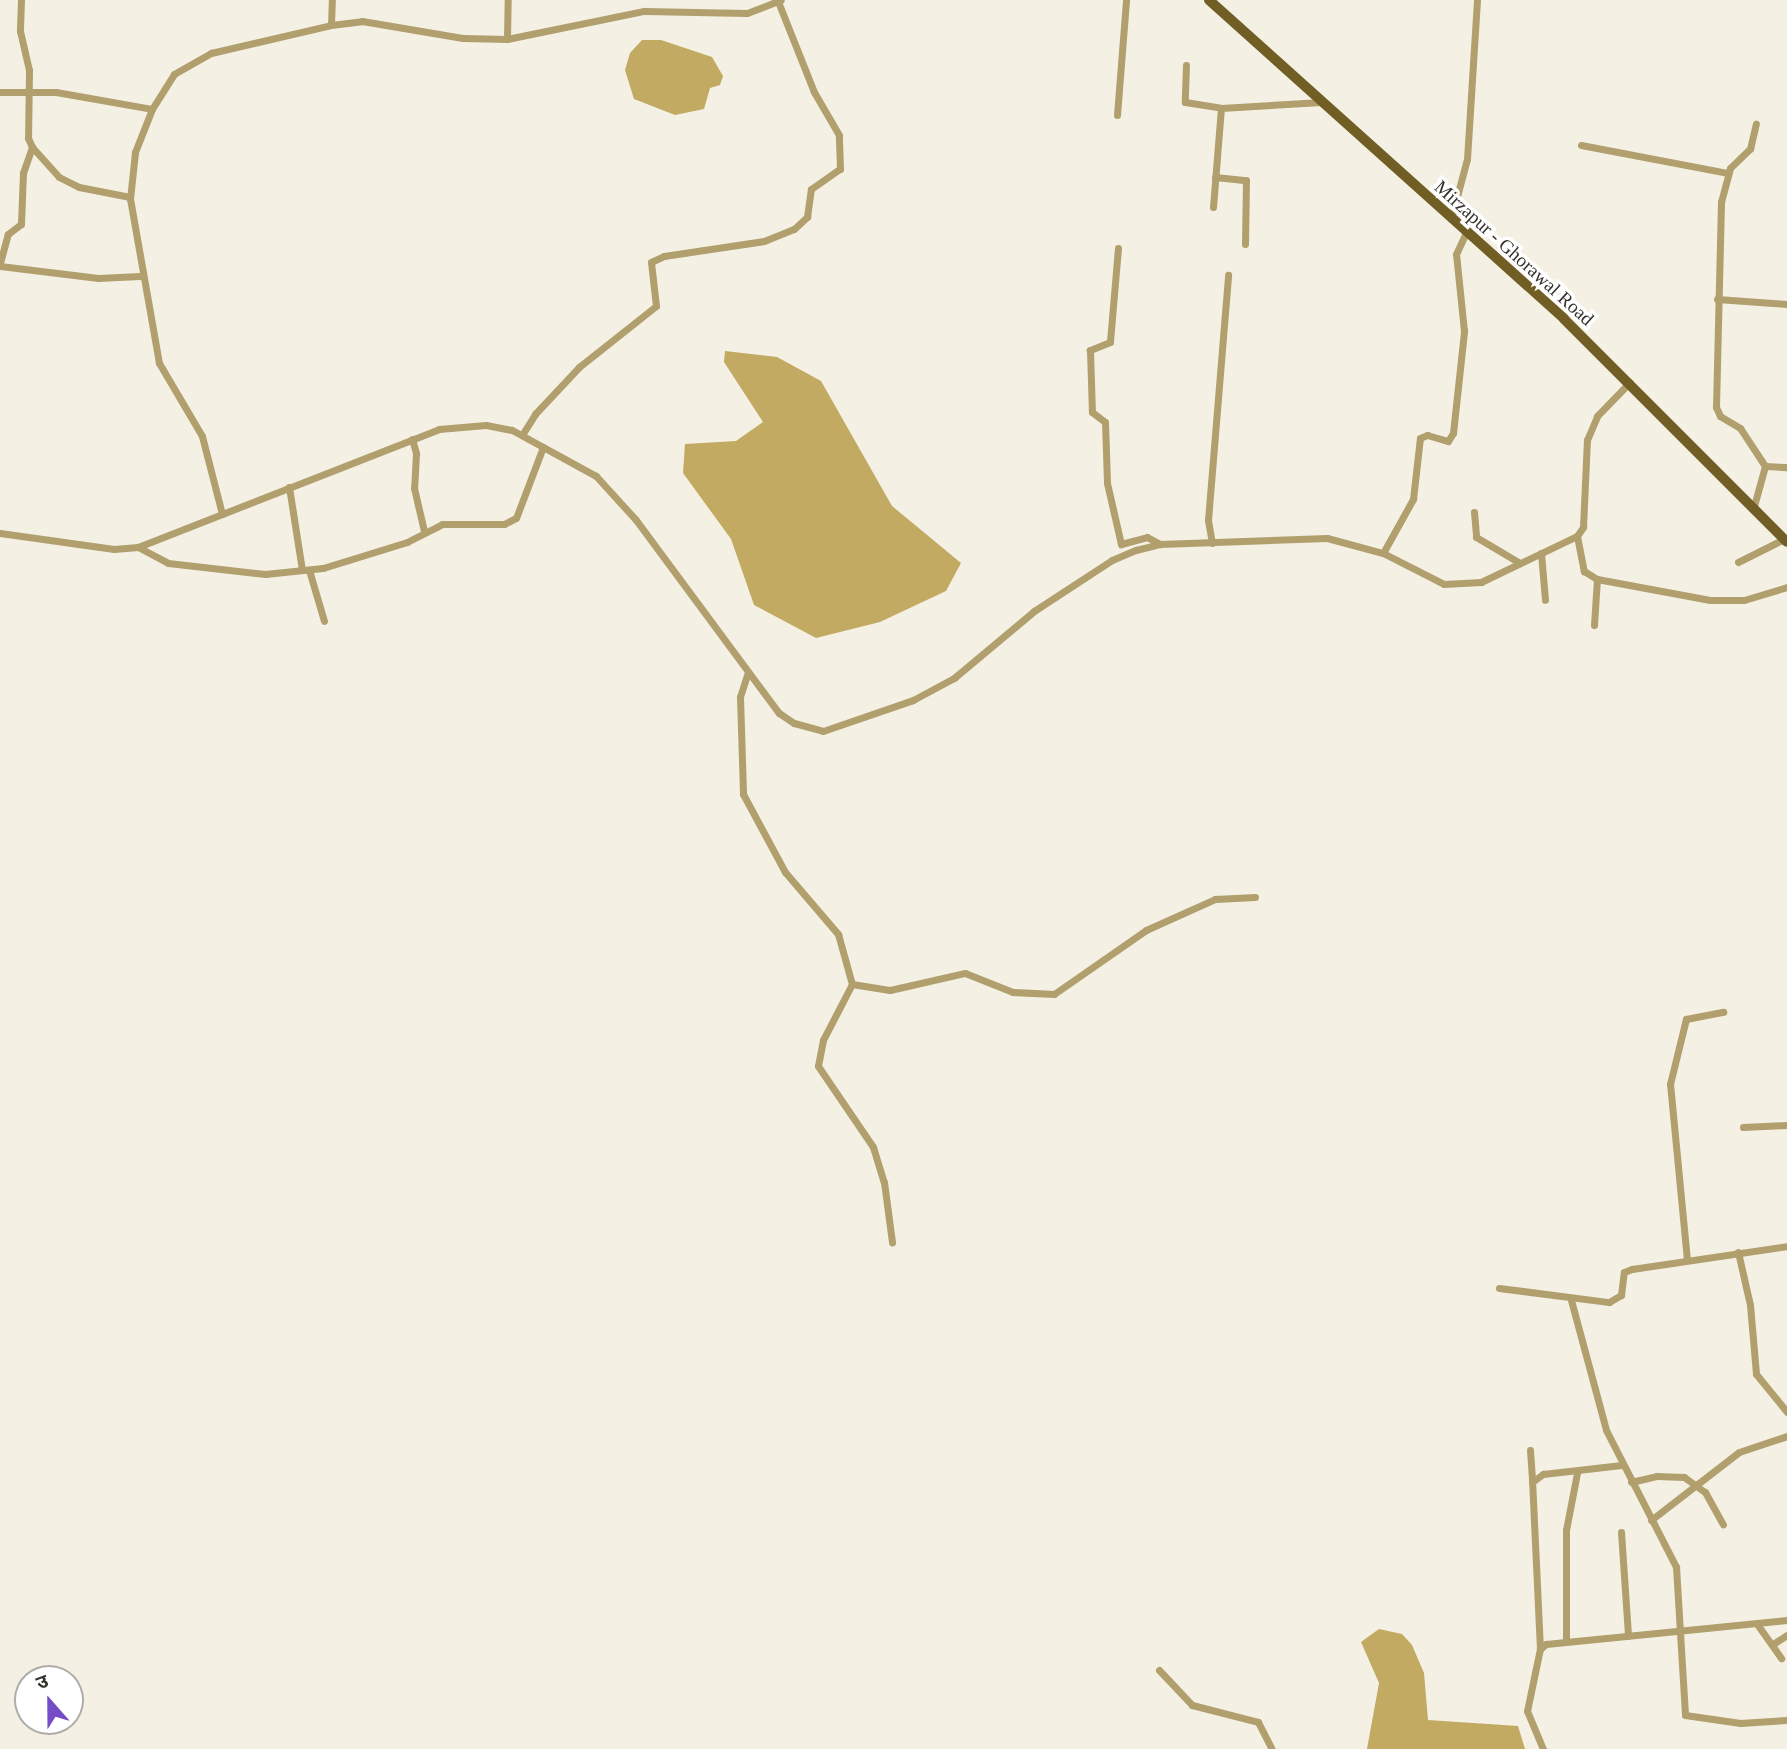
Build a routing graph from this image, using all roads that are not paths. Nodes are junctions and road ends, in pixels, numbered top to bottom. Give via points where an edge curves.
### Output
1 (22, 0) edge
2 (332, 0) edge
3 (508, 0) edge
4 (1126, 0) edge
5 (1209, 0) edge
6 (1477, 0) edge
7 (780, 2) edge
8 (331, 25) junction
9 (506, 39) junction
10 (1186, 65) dead end
11 (0, 92) edge
12 (28, 93) junction
13 (1322, 102) junction
14 (152, 108) junction
15 (1221, 108) junction
16 (1117, 115) dead end
17 (1756, 124) dead end
18 (1581, 145) dead end
19 (32, 146) junction
20 (1728, 173) junction
21 (1215, 177) junction
22 (130, 197) junction
23 (1213, 207) dead end
24 (1451, 219) junction
25 (1466, 233) junction
26 (1245, 244) dead end
27 (1118, 248) dead end
28 (0, 264) edge
29 (1228, 275) dead end
30 (140, 276) junction
31 (1717, 299) junction
32 (1787, 304) edge
33 (1630, 383) junction
34 (522, 435) junction
35 (412, 439) junction
36 (543, 447) junction
37 (1765, 466) junction
38 (1787, 467) edge
39 (289, 486) junction
40 (1754, 506) junction
41 (1474, 512) dead end
42 (222, 514) junction
43 (424, 531) junction
44 (0, 533) edge
45 (1577, 536) junction
46 (1786, 540) edge
47 (1212, 543) junction
48 (1160, 544) junction
49 (138, 547) junction
50 (1383, 553) junction
51 (1541, 554) junction
52 (1738, 562) dead end
53 (1520, 563) junction
54 (306, 570) junction
55 (1597, 579) junction
56 (1787, 587) edge
57 (1545, 600) dead end
58 (324, 621) dead end
59 (1594, 625) dead end
60 (748, 672) junction
61 (1255, 897) dead end
62 (852, 984) junction
63 (1724, 1012) dead end
64 (1787, 1125) edge
65 (1743, 1127) dead end
66 (892, 1242) dead end
67 (1787, 1246) edge
68 (1738, 1252) junction
69 (1687, 1260) junction
70 (1499, 1288) dead end
71 (1571, 1300) junction
72 (1787, 1412) edge
73 (1787, 1436) edge
74 (1530, 1450) dead end
75 (1621, 1465) junction
76 (1577, 1473) junction
77 (1532, 1482) junction
78 (1631, 1482) junction
79 (1693, 1483) junction
80 (1651, 1520) junction
81 (1723, 1524) dead end
82 (1621, 1532) dead end
83 (1787, 1620) edge
84 (1757, 1624) junction
85 (1683, 1632) junction
86 (1787, 1635) edge
87 (1628, 1636) junction
88 (1566, 1640) junction
89 (1773, 1644) junction
90 (1540, 1649) junction
91 (1781, 1658) dead end
92 (1159, 1670) dead end
93 (1787, 1720) edge
94 (1272, 1749) edge
95 (1543, 1749) edge

1 - 12 street via 20,31
2 - 8 street
3 - 9 street
4 - 16 street
5 - 13 main road, Mirzapur - Ghorawal Road
6 - 24 street via 1467,159
7 - 9 street via 731,15 644,12
7 - 34 street via 814,92 839,135 840,169 811,189 807,217 794,229 764,241 664,256 651,262 656,306 579,367 535,414
8 - 9 street via 362,21 463,38
8 - 14 street via 194,60 174,74
10 - 15 street via 1185,102
11 - 12 street
12 - 14 street via 87,96
12 - 19 street
13 - 15 street
13 - 24 main road, Mirzapur - Ghorawal Road
14 - 22 street via 130,169
15 - 21 street
17 - 20 street via 1750,149
18 - 20 street
19 - 22 street via 59,177 79,187
19 - 28 street via 23,173 21,224 7,236
20 - 31 street via 1721,202
21 - 23 street
21 - 26 street via 1246,180
22 - 30 street
24 - 25 main road, Mirzapur - Ghorawal Road
25 - 33 main road, Mirzapur - Ghorawal Road
25 - 50 street via 1456,254 1464,331 1453,433 1448,441 1427,435 1420,438 1413,499
27 - 48 street via 1110,342 1090,350 1092,412 1105,422 1107,483 1121,544 1147,537
28 - 30 street via 98,278
29 - 47 street via 1208,520
30 - 42 street via 159,363 202,436
31 - 32 street
31 - 37 street via 1717,412 1740,428
33 - 40 main road, Mirzapur - Ghorawal Road
33 - 45 street via 1597,416 1587,440 1583,527
34 - 35 street via 486,425 439,429
34 - 36 street
35 - 39 street
35 - 43 street via 414,488
36 - 43 street via 513,521 442,524
36 - 60 street via 596,476 617,496
37 - 38 street
37 - 40 street
39 - 42 street
39 - 54 street
40 - 46 main road, Mirzapur - Ghorawal Road
41 - 53 street via 1476,537
42 - 49 street
43 - 54 street via 407,542
44 - 49 street via 114,549
45 - 51 street
45 - 55 street via 1584,571
46 - 52 street
47 - 48 street
47 - 50 street via 1327,538
48 - 60 street via 1112,560 1034,611 954,678 860,721 823,731 794,723 779,713
49 - 54 street via 167,563 252,574
50 - 53 street via 1444,584 1461,586
51 - 53 street
51 - 57 street
54 - 58 street
55 - 56 street via 1710,600 1744,600
55 - 59 street
60 - 62 street via 740,696 743,794 785,872 838,934
61 - 62 street via 1215,899 1146,930 1054,994 1013,992 965,973 890,990
62 - 66 street via 823,1040 818,1066 873,1147 884,1182
63 - 69 street via 1686,1019 1670,1084
64 - 65 street
67 - 68 street
68 - 69 street
68 - 72 street via 1750,1305 1756,1374
69 - 71 street via 1624,1272 1616,1300
70 - 71 street
71 - 75 street via 1596,1400
73 - 79 street via 1738,1452
74 - 77 street
75 - 76 street
75 - 78 street
76 - 77 street via 1543,1475
76 - 88 street via 1566,1531
77 - 90 street
78 - 79 street via 1671,1475
78 - 80 street
79 - 80 street
79 - 81 street via 1704,1492
80 - 85 street via 1676,1567
82 - 87 street
83 - 84 street
84 - 85 street
84 - 89 street
85 - 87 street
85 - 93 street via 1682,1707 1688,1718 1740,1723
86 - 89 street
87 - 88 street
88 - 90 street
89 - 91 street
90 - 95 street via 1527,1711
92 - 94 street via 1192,1705 1258,1721

